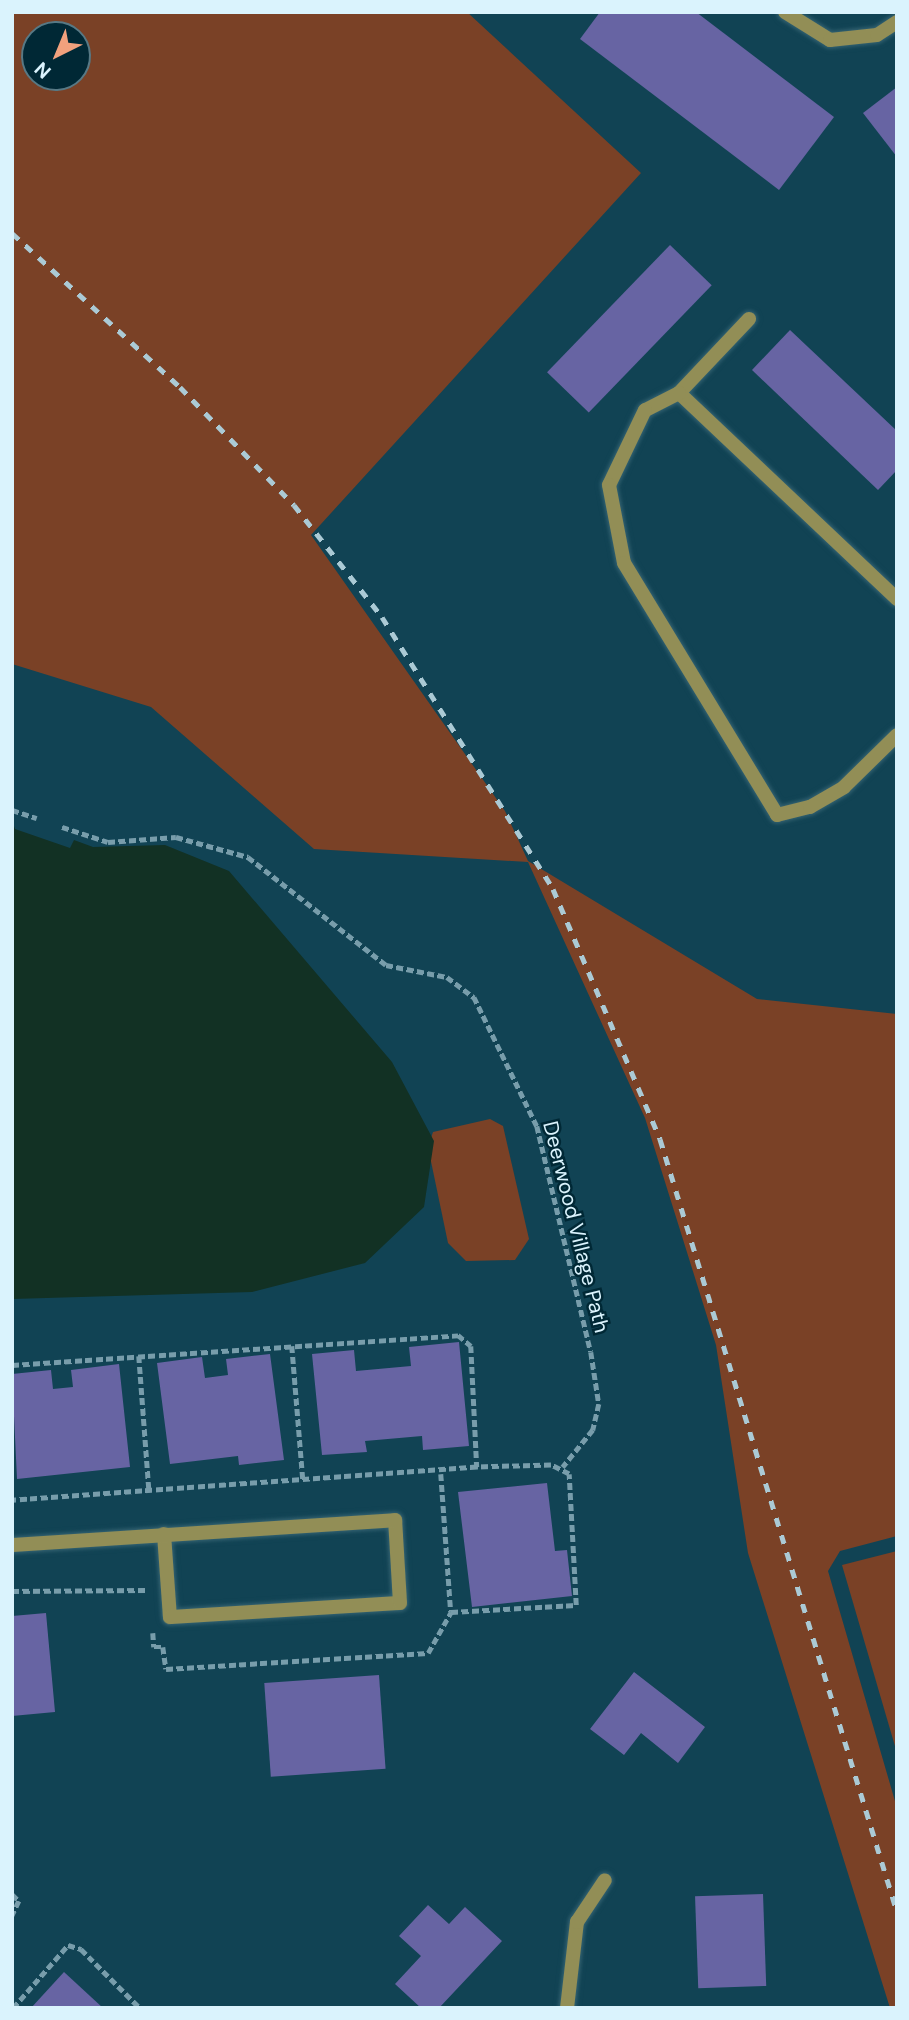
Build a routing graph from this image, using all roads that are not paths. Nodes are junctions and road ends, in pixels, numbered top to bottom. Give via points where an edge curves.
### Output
1 (785, 12) edge
2 (897, 22) edge
3 (749, 319) dead end
4 (679, 393) junction
5 (897, 599) edge
6 (897, 735) edge
7 (164, 1534) junction
8 (12, 1545) edge
9 (605, 1880) dead end
10 (566, 2008) edge

1 - 2 street via 830,40 877,35
3 - 4 street
4 - 5 street
4 - 6 street via 645,410 609,485 624,563 777,815 810,807 844,787
7 - 7 street via 395,1520 400,1603 170,1617
7 - 8 street
9 - 10 street via 577,1922

